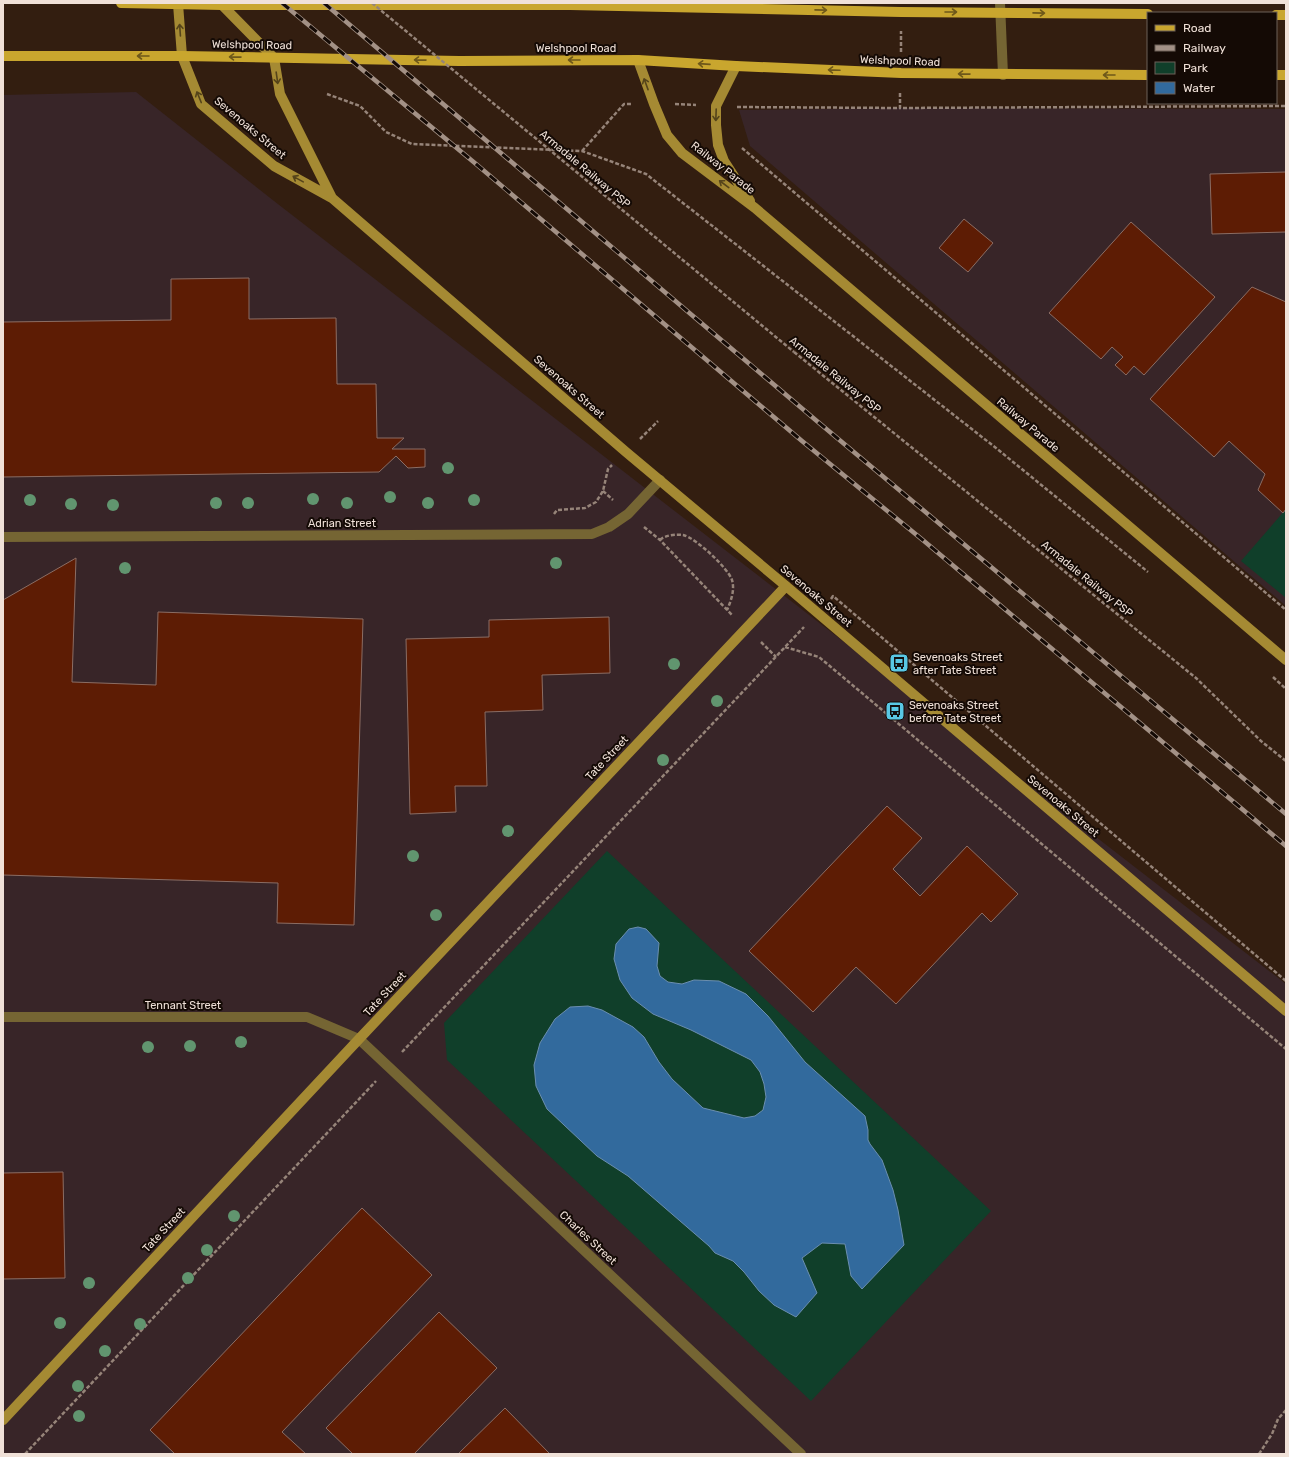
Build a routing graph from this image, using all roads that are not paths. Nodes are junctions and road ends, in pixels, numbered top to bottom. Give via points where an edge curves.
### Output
1 (121, 3) edge
2 (178, 4) junction
3 (418, 4) edge
4 (569, 4) edge
5 (222, 5) junction
6 (1000, 8) edge
7 (1147, 14) edge
8 (3, 56) edge
9 (182, 56) junction
10 (274, 58) junction
11 (638, 60) junction
12 (736, 66) junction
13 (1003, 75) junction
14 (1147, 75) edge
15 (332, 198) junction
16 (755, 208) junction
17 (660, 480) junction
18 (3, 537) edge
19 (786, 586) junction
20 (1286, 660) edge
21 (1286, 1011) edge
22 (3, 1017) edge
23 (359, 1039) junction
24 (3, 1420) edge
25 (801, 1454) edge

1 - 2 main road
2 - 5 main road
9 -> 2 street, Sevenoaks Street
3 - 4 main road
3 - 5 main road
4 -> 6 main road via 901,12
5 - 10 street
6 -> 7 main road
6 - 13 street
9 -> 8 main road, Welshpool Road
10 -> 9 main road, Welshpool Road
15 -> 9 street, Sevenoaks Street via 274,166 201,104
11 -> 10 main road, Welshpool Road
10 -> 15 street, Sevenoaks Street via 280,94
12 -> 11 main road, Welshpool Road
16 -> 11 street, Railway Parade via 682,153 667,135
13 -> 12 main road, Welshpool Road
12 -> 16 street, Railway Parade via 716,106 718,145 724,161
14 -> 13 main road, Welshpool Road
15 - 17 street, Sevenoaks Street
16 - 20 street, Railway Parade
17 - 18 street, Adrian Street via 628,514 609,527 592,534
17 - 19 street, Sevenoaks Street
19 - 21 street, Sevenoaks Street
19 - 23 street, Tate Street
22 - 23 street, Tennant Street via 308,1017
23 - 24 street, Tate Street
23 - 25 street, Charles Street

